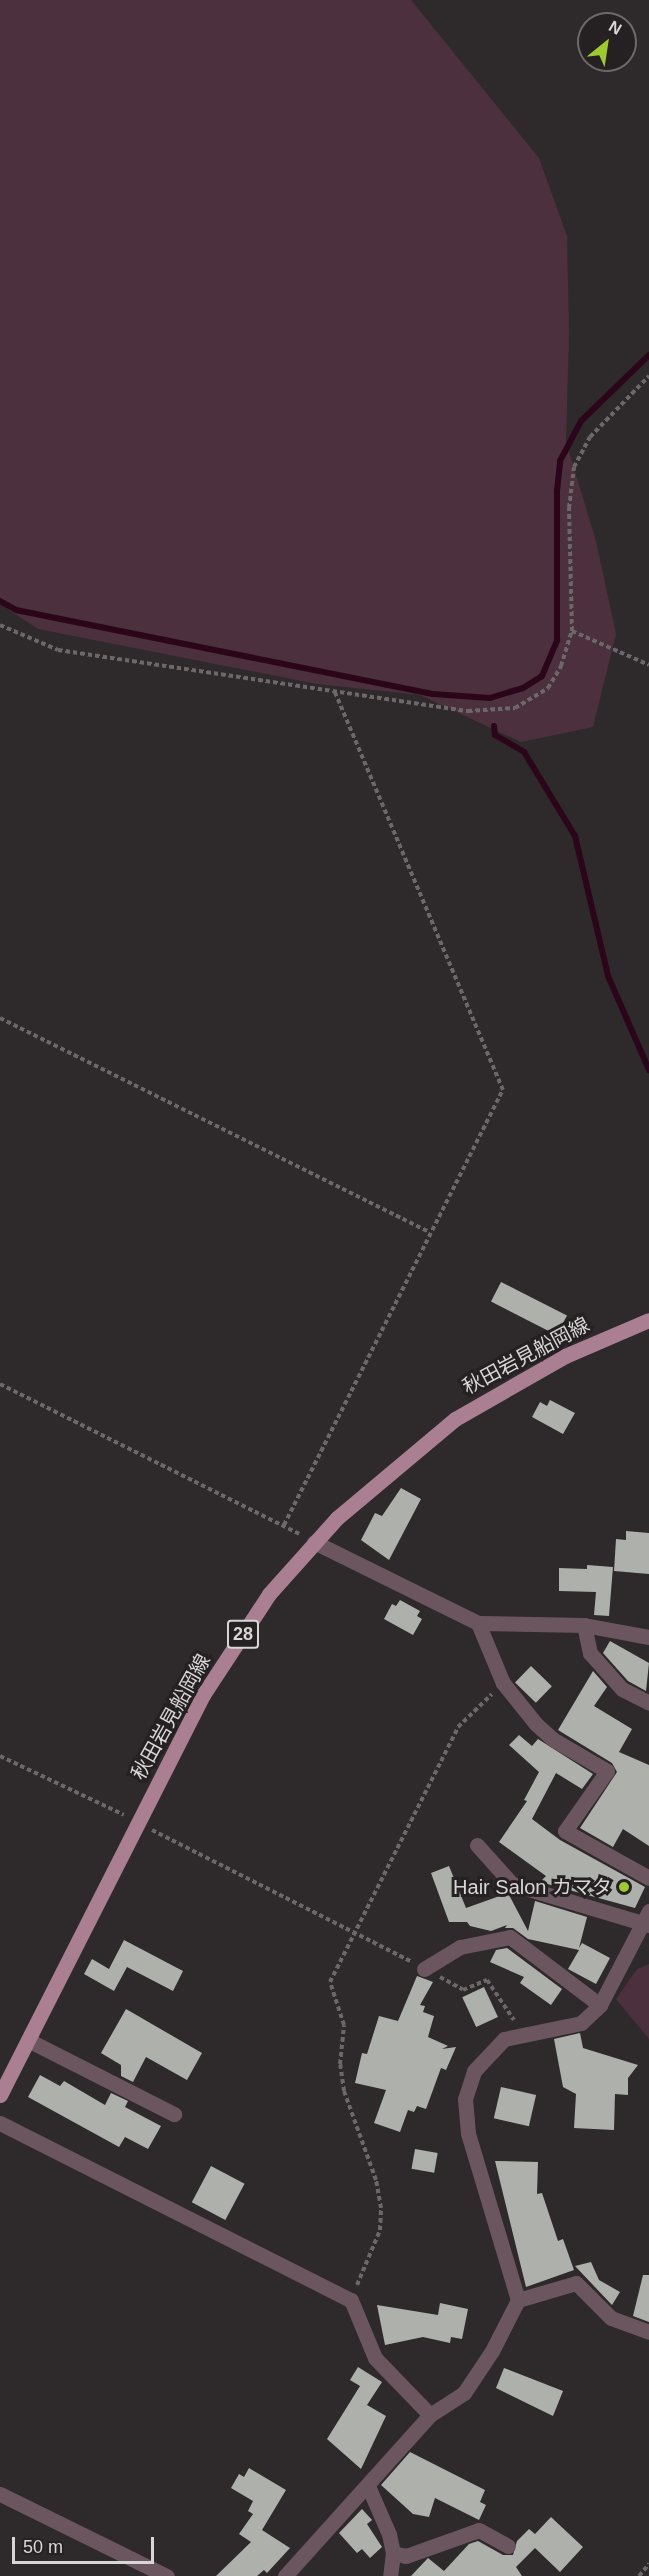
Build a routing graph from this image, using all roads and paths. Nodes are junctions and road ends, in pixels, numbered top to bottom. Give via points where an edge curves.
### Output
1 (649, 376) edge
2 (0, 625) edge
3 (572, 632) junction
4 (649, 665) edge
5 (334, 690) junction
6 (0, 1018) edge
7 (429, 1232) junction
8 (649, 1320) edge
9 (0, 1384) edge
10 (314, 1542) junction
11 (477, 1623) junction
12 (584, 1625) junction
13 (649, 1637) edge
14 (503, 1683) junction
15 (649, 1703) edge
16 (0, 1756) edge
17 (138, 1822) junction
18 (477, 1845) dead end
19 (649, 1878) edge
20 (647, 1920) edge
21 (357, 1932) junction
22 (424, 1969) junction
23 (600, 2005) junction
24 (521, 2033) junction
25 (28, 2040) junction
26 (0, 2095) edge
27 (174, 2114) dead end
28 (0, 2123) edge
29 (351, 2300) junction
30 (518, 2300) junction
31 (649, 2332) edge
32 (430, 2415) junction
33 (368, 2486) junction
34 (0, 2494) edge
35 (508, 2546) dead end
36 (393, 2553) junction
37 (649, 2564) edge
38 (167, 2576) edge
39 (285, 2576) edge
40 (390, 2576) edge
41 (639, 2576) edge

1 - 3 path via 590,437 574,467 569,508
2 - 5 path via 58,650
3 - 4 path
3 - 5 path via 561,666 548,688 515,708 468,711
5 - 7 path via 503,1090
6 - 7 path
7 - 9 path via 284,1525
8 - 10 main road, 秋田岩見船岡線 / 28 via 565,1356 455,1419
10 - 11 street
10 - 17 main road, 秋田岩見船岡線 / 28 via 269,1594 209,1686
11 - 12 street
11 - 14 street
12 - 13 street
12 - 15 street via 590,1653 622,1689
14 - 19 street via 554,1740 607,1771 565,1831
14 - 21 path via 458,1727
16 - 17 path
17 - 21 path via 247,1881
17 - 25 main road, 秋田岩見船岡線 / 28
18 - 20 street via 512,1884
20 - 23 street
21 - 22 path
21 - 29 path via 330,1983 344,2025 340,2064 344,2091 376,2180 381,2208 380,2230
22 - 23 street via 460,1947 510,1937
22 - 24 path via 463,1990 488,1980
23 - 24 street via 581,2023
24 - 30 street via 504,2039 488,2052 474,2071 465,2100 468,2133
25 - 26 main road, 秋田岩見船岡線 / 28
25 - 27 street
28 - 29 street
29 - 32 street via 375,2358
30 - 31 street via 576,2283 611,2318
30 - 32 street via 464,2392
32 - 33 street
33 - 36 street
33 - 39 street
34 - 38 street
35 - 36 street via 478,2530 405,2556
36 - 40 street
37 - 41 path

